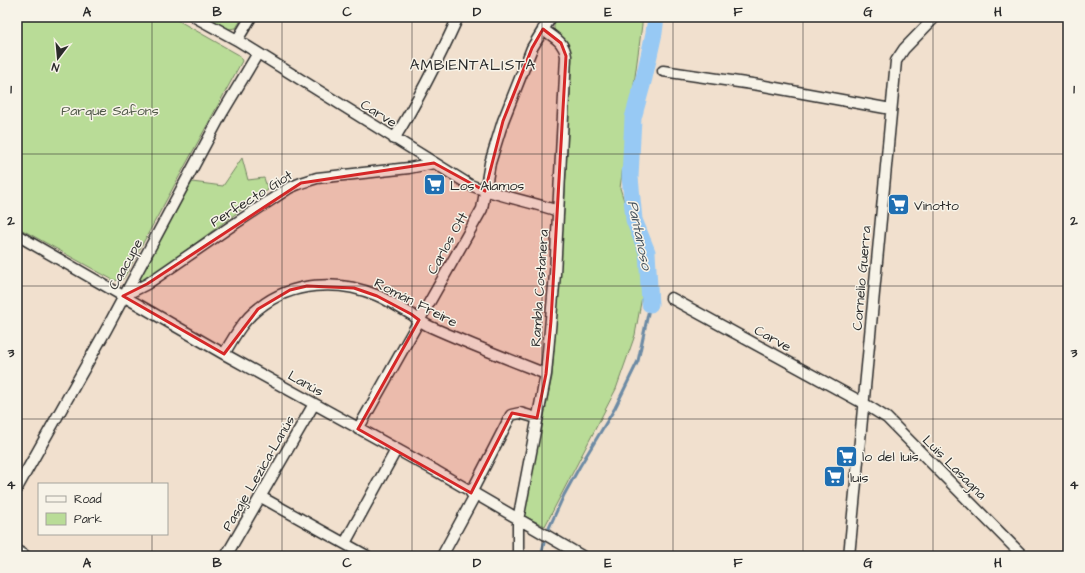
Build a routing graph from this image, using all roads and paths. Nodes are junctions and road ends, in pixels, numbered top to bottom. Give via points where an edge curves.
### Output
1 (195, 17) edge
2 (252, 17) edge
3 (458, 17) edge
4 (551, 17) edge
5 (935, 17) edge
6 (543, 29) junction
7 (237, 40) junction
8 (258, 53) junction
9 (663, 70) dead end
10 (891, 109) junction
11 (394, 139) junction
12 (434, 163) junction
13 (485, 190) junction
14 (558, 211) junction
15 (17, 235) edge
16 (122, 296) junction
17 (670, 298) dead end
18 (419, 320) junction
19 (224, 354) junction
20 (546, 374) junction
21 (863, 403) junction
22 (314, 404) junction
23 (537, 418) junction
24 (358, 428) junction
25 (396, 450) junction
26 (17, 488) edge
27 (473, 494) junction
28 (261, 497) junction
29 (518, 520) junction
30 (348, 549) edge
31 (17, 552) edge
32 (24, 556) edge
33 (226, 556) edge
34 (367, 556) edge
35 (442, 556) edge
36 (518, 556) edge
37 (582, 556) edge
38 (848, 556) edge
39 (1023, 556) edge

1 - 7 street, Carve
2 - 7 street
3 - 11 street via 431,75
4 - 6 street, Carlos Ott
5 - 10 street, Cornelio Guerra via 896,61
6 - 13 street, Carlos Ott via 532,48 503,121
6 - 14 street, Rambla Costanera via 561,43 566,56
7 - 8 street, Carve
8 - 11 street, Carve
8 - 16 street, Caacupe via 221,115
9 - 10 street
10 - 21 street, Cornelio Guerra
11 - 12 street, Carve
12 - 13 street, Carve via 470,185
12 - 16 street, Perfecto Giot via 301,182 147,284
13 - 14 street, Carve
13 - 18 street, Carlos Ott via 482,209
14 - 20 street, Rambla Costanera
15 - 16 street, Lanús
16 - 19 street, Lanús
16 - 26 street, Caacupe
17 - 21 street, Carve
18 - 19 street, Román Freire via 377,296 354,288 307,286 270,299 242,326
18 - 20 street, Román Freire
18 - 24 street, Carlos Ott
19 - 22 street, Lanús
20 - 23 street, Rambla Costanera
21 - 38 street, Cornelio Guerra
21 - 39 street, Luis Lasagna via 887,418
22 - 24 street, Lanús
22 - 28 street, Pasaje Lezica-Lanús
23 - 27 street via 520,413 511,415
23 - 29 street, Rambla Costanera
24 - 25 street, Lanús
25 - 27 street, Lanús
25 - 30 street
27 - 29 street, Lanús
27 - 35 street
28 - 30 street
28 - 33 street, Pasaje Lezica-Lanús
29 - 36 street, Rambla Costanera
29 - 37 street, Lanús
30 - 34 street
31 - 32 street

